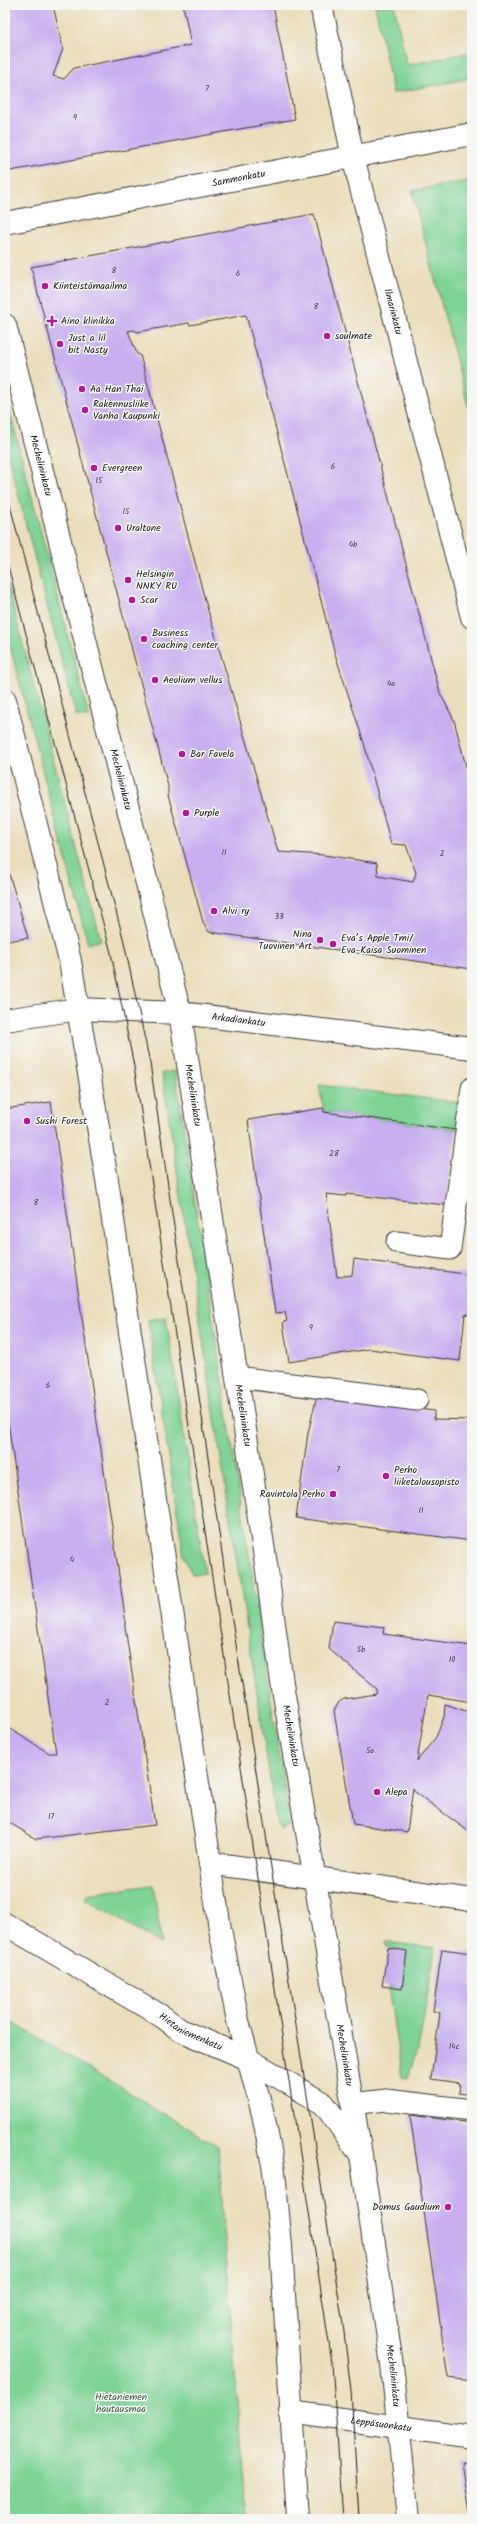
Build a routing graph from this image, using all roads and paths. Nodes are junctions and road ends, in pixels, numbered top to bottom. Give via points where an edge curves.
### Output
1 (321, 5) edge
2 (472, 134) edge
3 (352, 157) junction
4 (5, 223) edge
5 (5, 325) edge
6 (472, 617) edge
7 (5, 700) edge
8 (78, 1009) junction
9 (180, 1013) junction
10 (5, 1020) edge
11 (472, 1048) edge
12 (472, 1088) edge
13 (397, 1242) dead end
14 (237, 1377) junction
15 (416, 1400) dead end
16 (210, 1863) junction
17 (314, 1877) junction
18 (472, 1900) edge
19 (5, 1924) edge
20 (248, 2059) junction
21 (352, 2104) junction
22 (472, 2110) edge
23 (361, 2155) junction
24 (290, 2412) junction
25 (399, 2427) junction
26 (472, 2437) edge
27 (298, 2519) edge
28 (408, 2519) edge

1 - 3 main road, Ilmarinkatu
2 - 3 main road, Sammonkatu
3 - 4 main road, Sammonkatu
3 - 6 main road, Ilmarinkatu
5 - 9 main road, Mechelininkatu
7 - 8 main road via 62,923
8 - 9 main road, Arkadiankatu
8 - 10 main road, Arkadiankatu
8 - 16 main road via 108,1188
9 - 11 main road, Arkadiankatu
9 - 14 main road, Mechelininkatu
12 - 13 lane via 450,1249
14 - 15 lane
14 - 17 main road, Mechelininkatu via 282,1683
16 - 17 main road
16 - 20 main road via 237,2014
17 - 18 main road
17 - 21 main road, Mechelininkatu
19 - 20 main road, Hietaniemenkatu via 180,2030
20 - 23 main road, Hietaniemenkatu via 324,2104
20 - 24 main road via 263,2114 274,2171 281,2246
21 - 22 lane via 386,2100
21 - 23 main road, Mechelininkatu
23 - 25 main road, Mechelininkatu
24 - 25 main road, Leppäsuonkatu
24 - 27 main road
25 - 26 main road, Leppäsuonkatu
25 - 28 main road, Mechelininkatu

